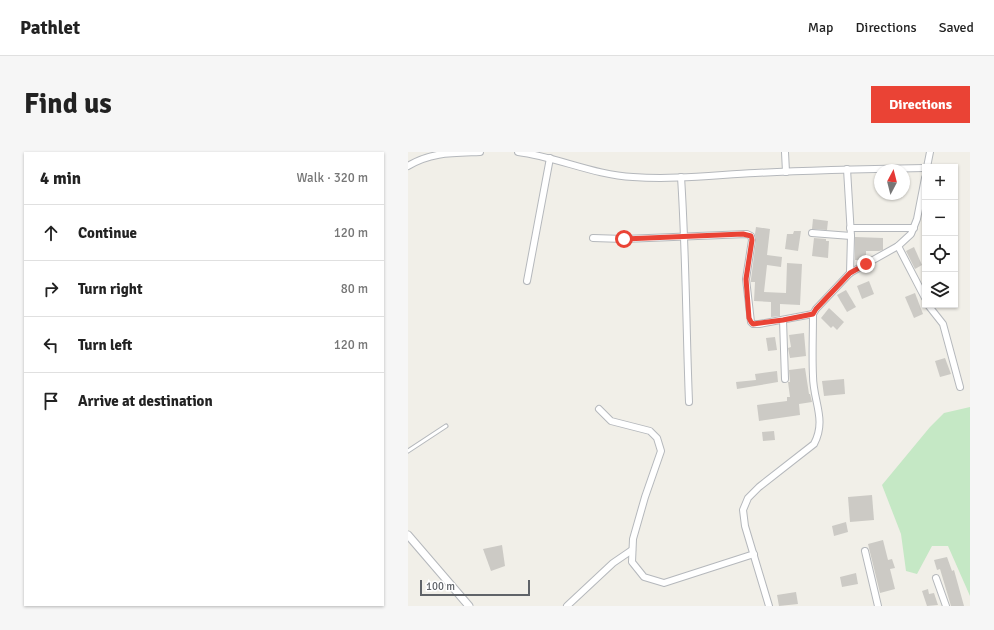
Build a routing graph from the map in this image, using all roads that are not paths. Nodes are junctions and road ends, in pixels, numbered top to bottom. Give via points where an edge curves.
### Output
1 (480, 152) edge
2 (518, 152) edge
3 (785, 152) edge
4 (930, 152) edge
5 (550, 158) junction
6 (927, 164) edge
7 (408, 166) edge
8 (922, 167) edge
9 (847, 169) junction
10 (786, 172) junction
11 (681, 177) junction
12 (922, 192) edge
13 (850, 228) junction
14 (914, 228) junction
15 (812, 233) dead end
16 (851, 236) junction
17 (685, 237) junction
18 (593, 238) dead end
19 (898, 246) junction
20 (850, 273) junction
21 (527, 281) dead end
22 (922, 292) edge
23 (930, 308) edge
24 (813, 314) junction
25 (783, 320) junction
26 (785, 379) dead end
27 (960, 387) dead end
28 (690, 402) dead end
29 (599, 410) dead end
30 (446, 426) dead end
31 (408, 451) edge
32 (408, 535) edge
33 (632, 550) junction
34 (865, 551) dead end
35 (754, 554) junction
36 (936, 578) dead end
37 (468, 606) edge
38 (567, 606) edge
39 (769, 606) edge
40 (878, 606) edge
41 (946, 606) edge

1 - 7 street via 428,155
2 - 5 street
3 - 10 street
4 - 6 street
5 - 11 street via 616,175
5 - 21 street
8 - 9 street
9 - 10 street
9 - 13 street
10 - 11 street
11 - 17 street
12 - 14 street
13 - 14 street
13 - 16 street
14 - 19 street
15 - 16 street
16 - 20 street
17 - 18 street
17 - 25 street via 743,234 751,236 746,279 751,322 759,324
17 - 28 street
19 - 20 street
19 - 22 street
20 - 24 street
23 - 27 street via 943,324
24 - 25 street
24 - 35 street via 812,377 820,417 819,435 814,444 748,498 743,510
25 - 26 street
29 - 33 street via 611,421 650,431 658,438 661,451 641,511
30 - 31 lane
32 - 37 street
33 - 35 street via 632,562 644,577 664,582
33 - 38 street via 613,563
34 - 40 street
35 - 39 street
36 - 41 street

